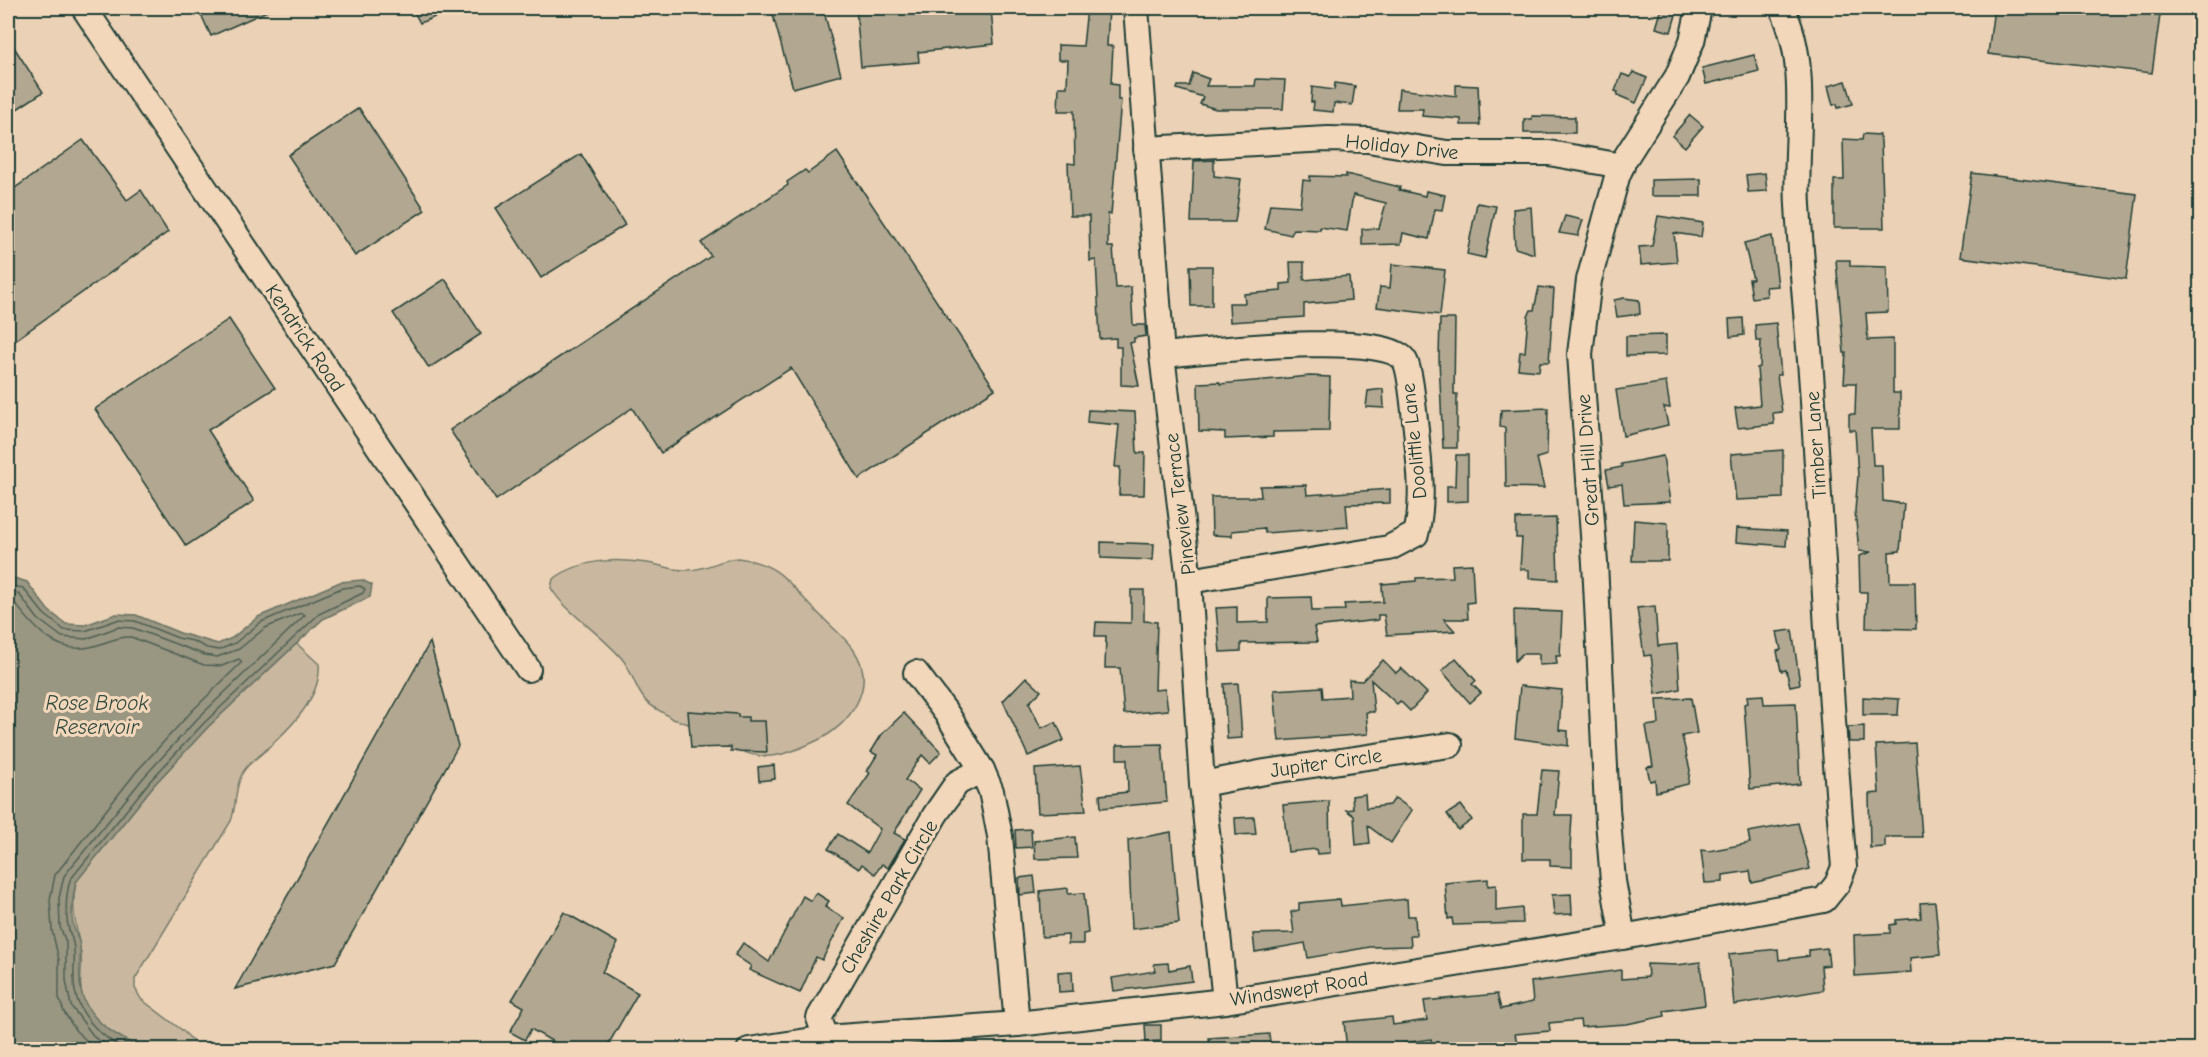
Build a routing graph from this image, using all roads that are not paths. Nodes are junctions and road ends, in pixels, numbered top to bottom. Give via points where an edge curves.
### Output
1 (84, 8) edge
2 (1136, 8) edge
3 (1699, 8) edge
4 (1782, 8) edge
5 (1146, 149) junction
6 (1622, 166) junction
7 (1162, 355) junction
8 (1188, 581) junction
9 (528, 669) dead end
10 (916, 673) dead end
11 (1450, 745) dead end
12 (982, 770) junction
13 (1203, 784) junction
14 (1838, 884) joint
15 (1623, 937) junction
16 (1225, 1001) junction
17 (1017, 1024) junction
18 (826, 1038) junction
19 (749, 1050) edge

1 - 9 street, Kendrick Road
2 - 5 street, Pineview Terrace
3 - 6 street, Great Hill Drive via 1692,41 1677,77
4 - 14 street, Timber Lane via 1796,56 1798,203 1844,867
5 - 6 street, Holiday Drive via 1368,140 1447,153 1549,153
5 - 7 street, Pineview Terrace
6 - 15 street, Great Hill Drive via 1589,280 1580,354 1607,808 1613,881
7 - 8 street, Pineview Terrace
7 - 8 street, Doolittle Lane via 1337,342 1396,352 1405,361 1415,418 1421,515 1416,534 1389,548
8 - 13 street, Pineview Terrace
10 - 12 street
11 - 13 street, Jupiter Circle
12 - 17 street via 991,791 1000,836
12 - 18 street, Cheshire Park Circle via 957,783 915,850 819,1018
13 - 16 street, Pineview Terrace
14 - 15 street, Windswept Road via 1824,900
15 - 16 street, Windswept Road
16 - 17 street, Windswept Road
17 - 18 street, Windswept Road
18 - 19 street, Windswept Road

